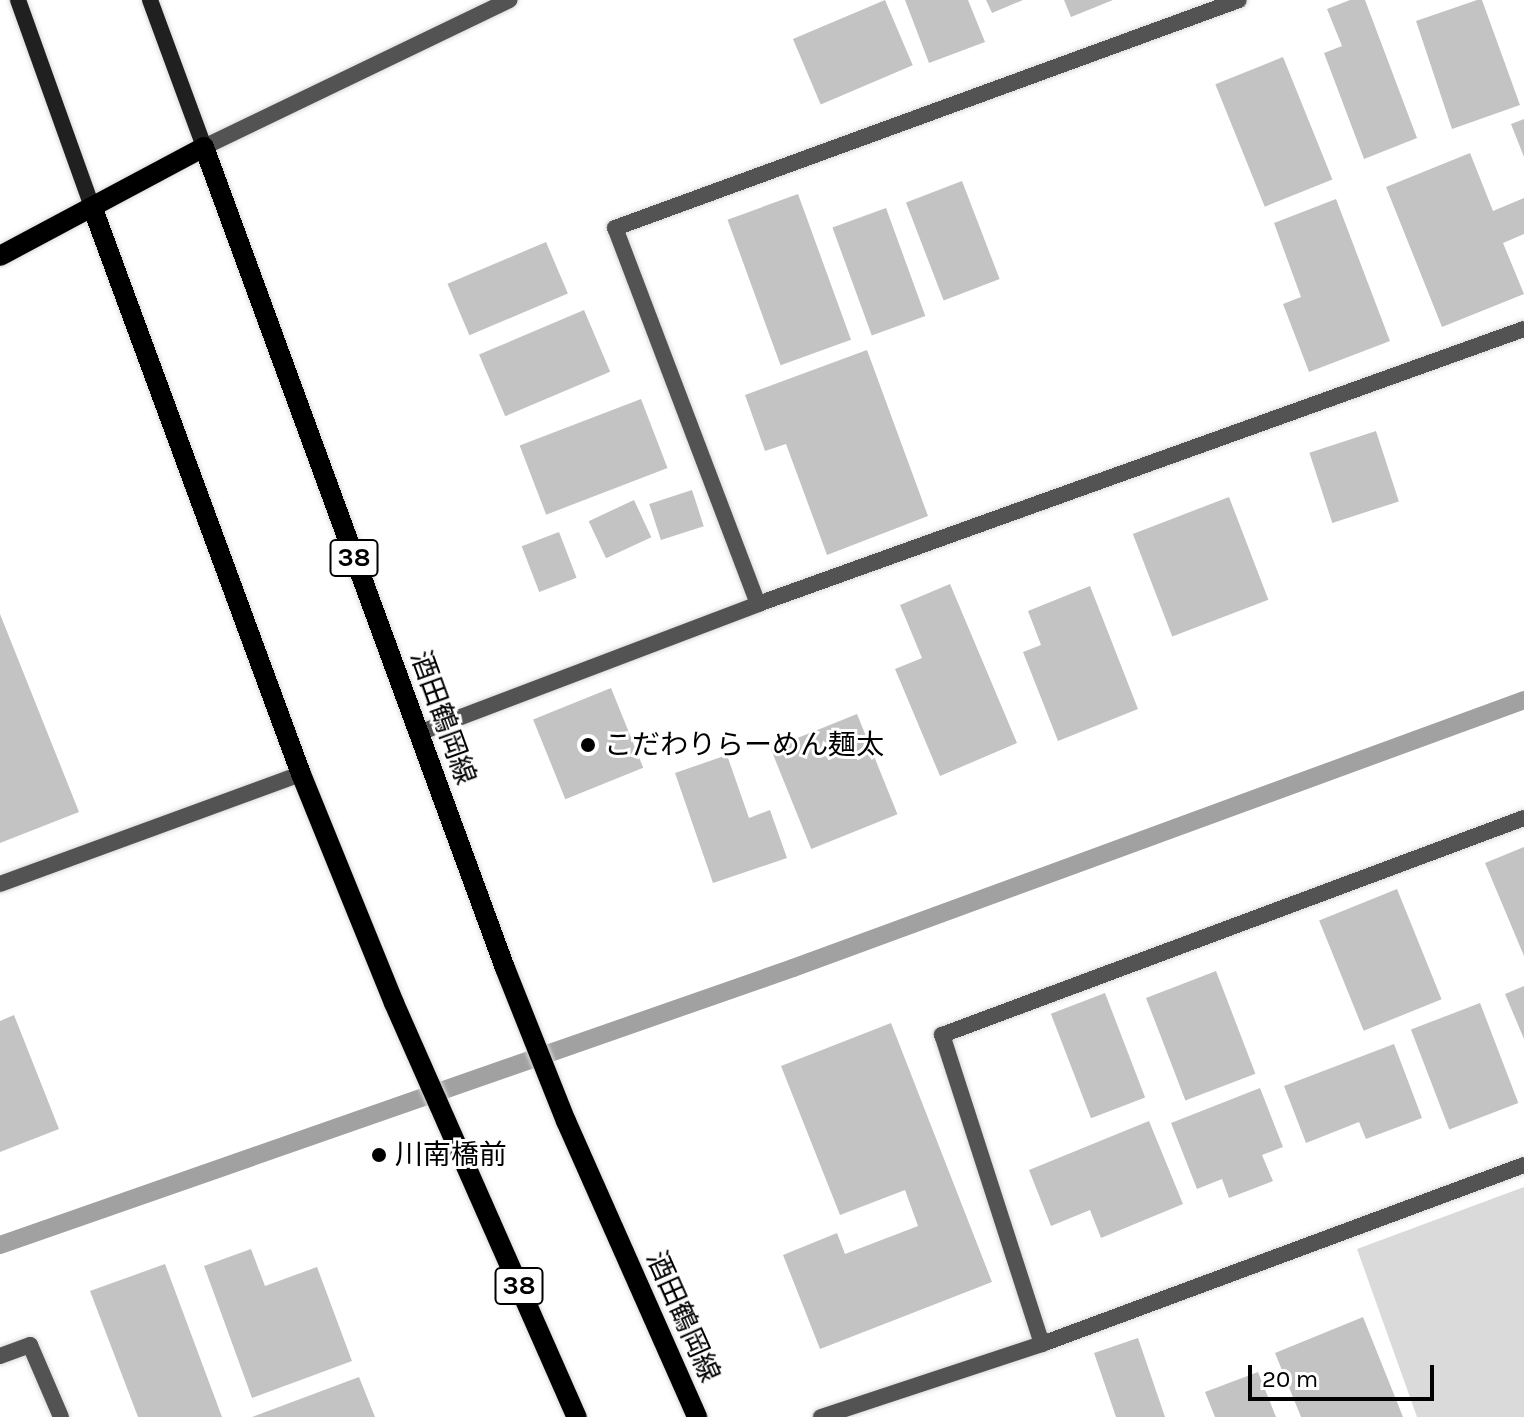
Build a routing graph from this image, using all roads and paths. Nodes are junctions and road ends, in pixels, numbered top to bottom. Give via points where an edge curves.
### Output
1 (18, 0) edge
2 (150, 0) edge
3 (509, 0) edge
4 (1239, 0) edge
5 (204, 147) junction
6 (93, 209) junction
7 (0, 256) edge
8 (1524, 329) edge
9 (758, 604) junction
10 (419, 733) junction
11 (301, 774) junction
12 (1524, 818) edge
13 (0, 884) edge
14 (1524, 1165) edge
15 (1042, 1344) junction
16 (0, 1356) edge
17 (61, 1417) edge
18 (577, 1417) edge
19 (697, 1417) edge
20 (821, 1417) edge

1 - 6 main road
2 - 5 main road
3 - 5 street
4 - 9 street via 615,228
5 - 6 main road
5 - 10 main road, 酒田鶴岡線 / 38
6 - 7 main road
6 - 11 main road, 38
8 - 9 street
9 - 10 street
10 - 19 main road, 酒田鶴岡線 / 38 via 566,1121
11 - 13 street
11 - 18 main road, 38 via 394,1003
12 - 15 street via 942,1035
14 - 15 street
15 - 20 street
16 - 17 street via 30,1345

